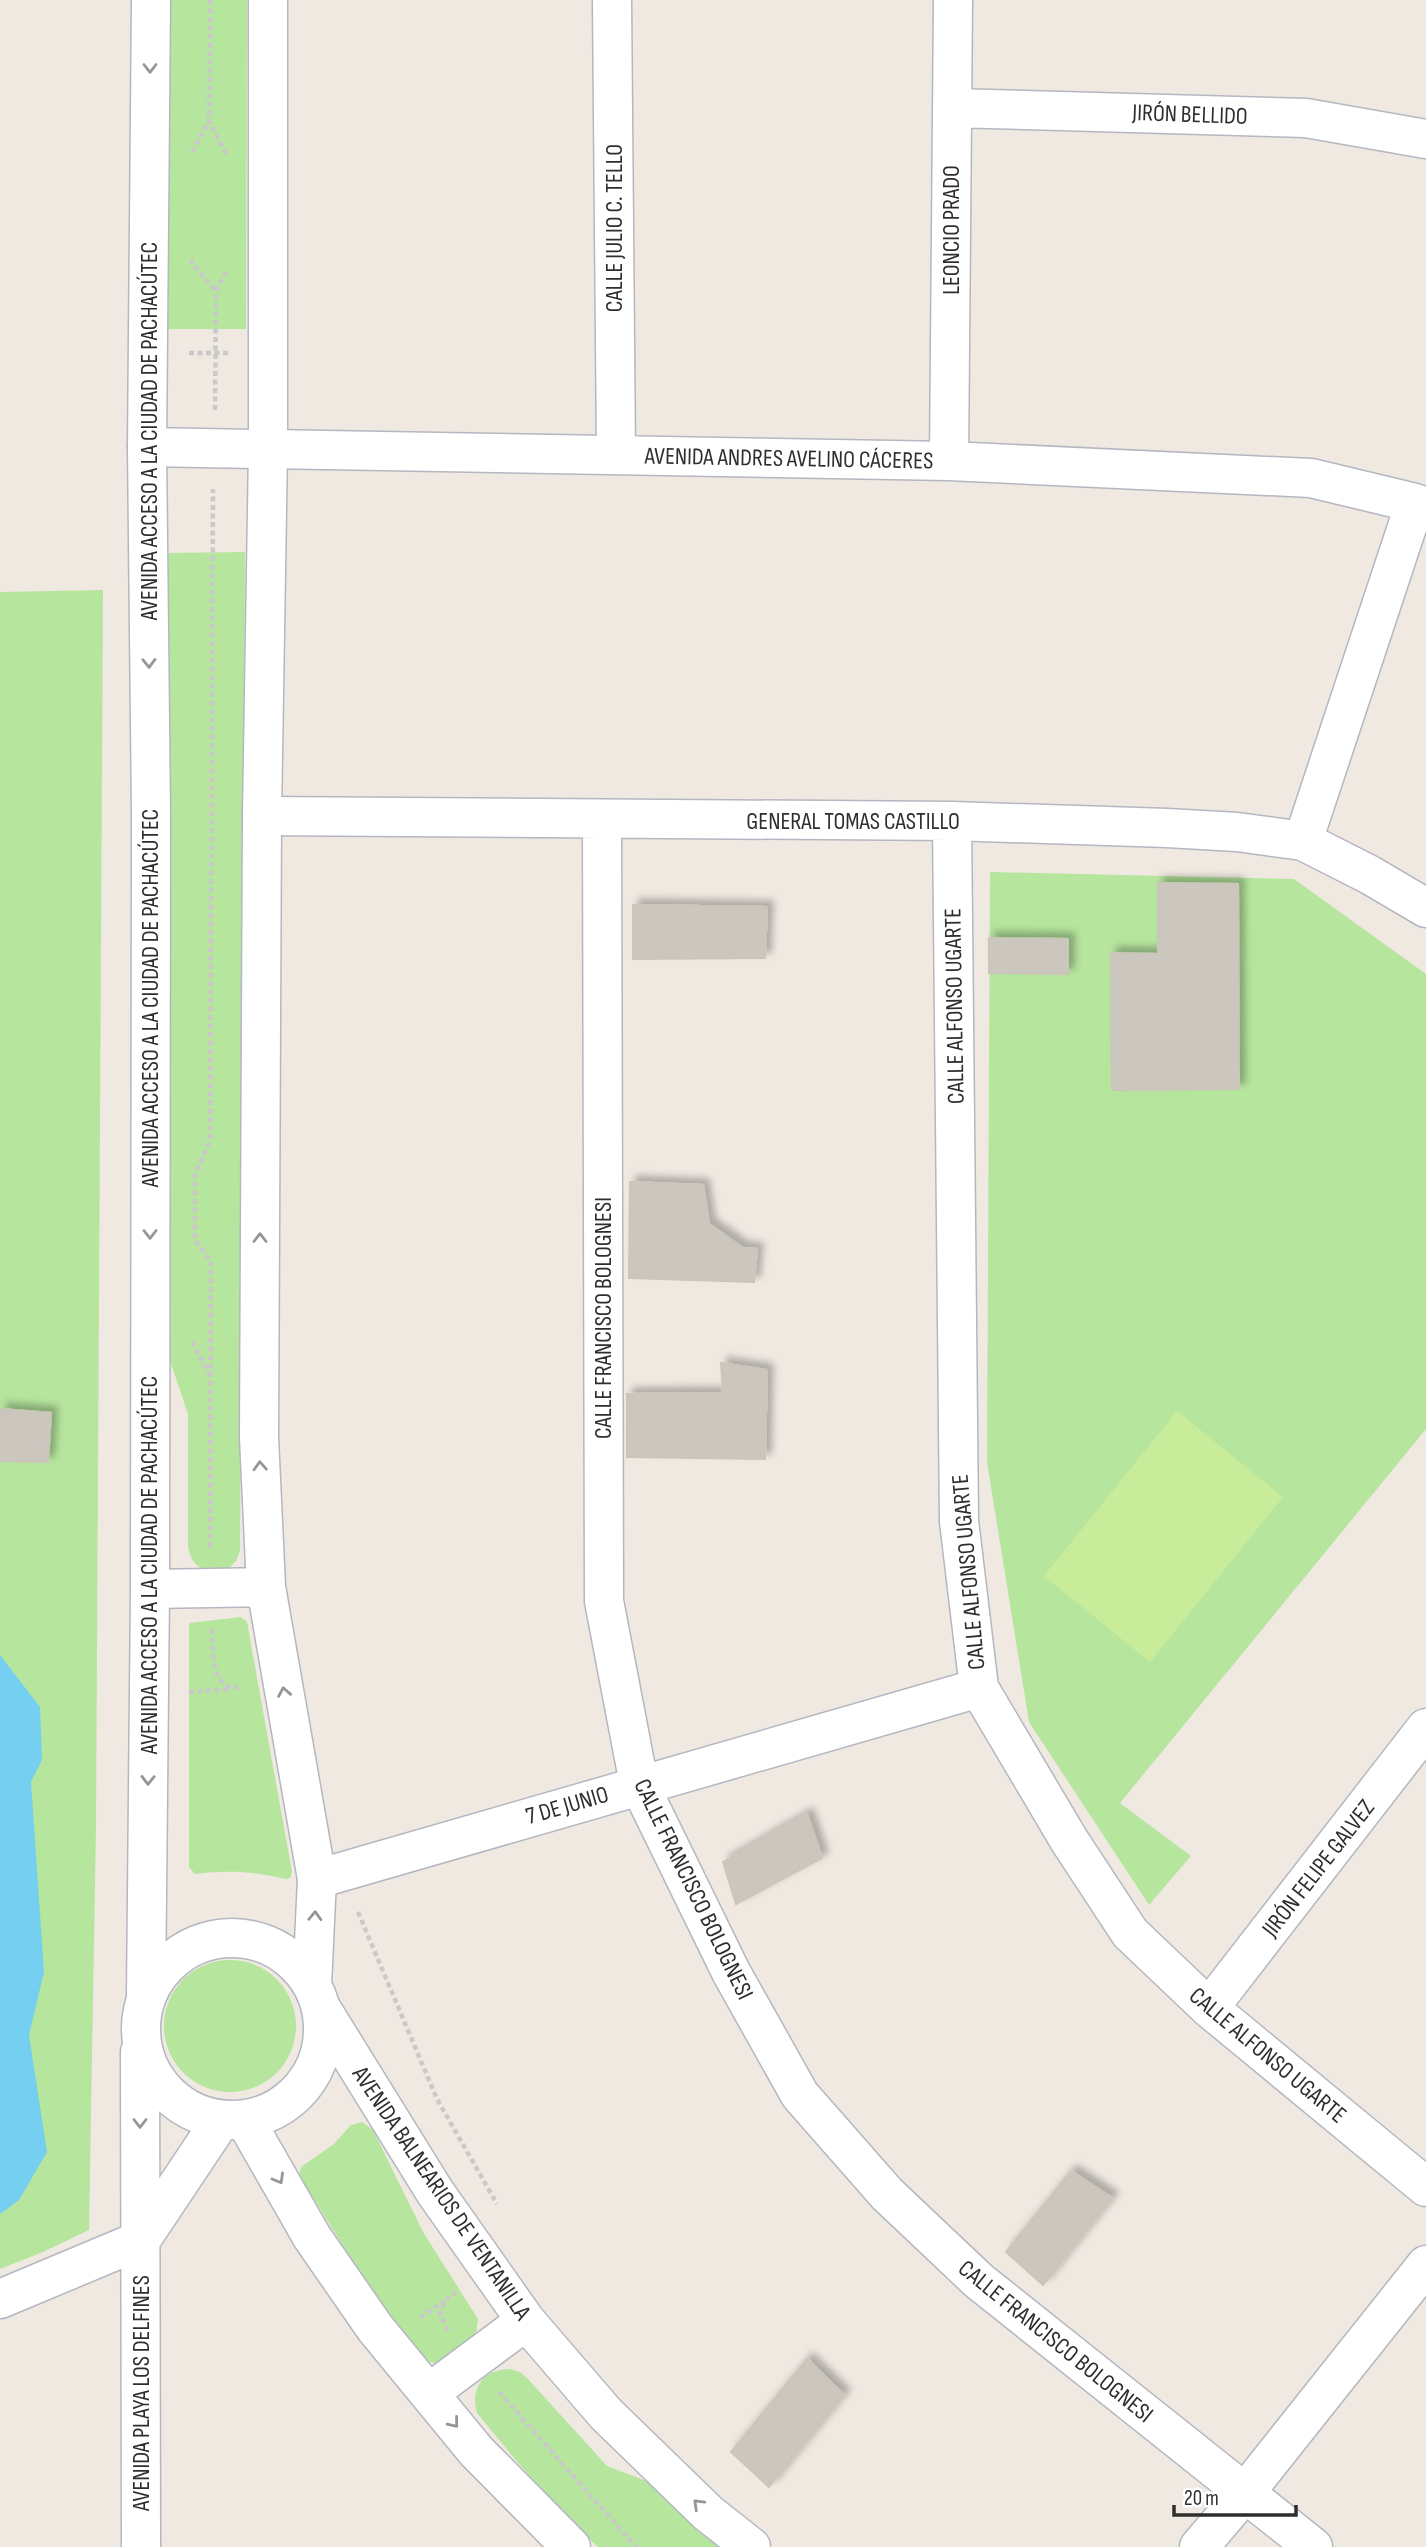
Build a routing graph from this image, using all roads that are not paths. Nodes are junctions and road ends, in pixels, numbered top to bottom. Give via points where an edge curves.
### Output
1 (150, 0) edge
2 (268, 0) edge
3 (612, 0) edge
4 (953, 0) edge
5 (952, 108) junction
6 (1426, 139) edge
7 (147, 447) junction
8 (268, 449) junction
9 (616, 455) junction
10 (949, 461) junction
11 (1421, 505) edge
12 (262, 816) junction
13 (602, 820) junction
14 (952, 821) junction
15 (1303, 841) junction
16 (1426, 908) edge
17 (267, 1587) junction
18 (150, 1589) junction
19 (979, 1688) junction
20 (1426, 1728) edge
21 (639, 1784) junction
22 (317, 1878) junction
23 (317, 1996) junction
24 (1209, 2008) junction
25 (143, 2013) junction
26 (233, 2120) junction
27 (1426, 2186) edge
28 (141, 2240) junction
29 (1426, 2265) edge
30 (0, 2299) edge
31 (526, 2321) junction
32 (429, 2393) junction
33 (1244, 2494) junction
34 (141, 2547) edge
35 (571, 2547) edge
36 (751, 2547) edge
37 (1199, 2547) edge
38 (1314, 2547) edge

1 -> 7 street, AVENIDA ACCESO A LA CIUDAD DE PACHACÚTEC
2 - 8 street
3 - 9 street, CALLE JULIO C. TELLO
4 - 5 street, LEONCIO PRADO
5 - 6 street, JIRÓN BELLIDO via 1306,118
5 - 10 street, LEONCIO PRADO
7 - 8 street, AVENIDA ANDRES AVELINO CÁCERES
7 -> 18 street, AVENIDA ACCESO A LA CIUDAD DE PACHACÚTEC
8 - 9 street, AVENIDA ANDRES AVELINO CÁCERES
8 - 12 street
9 - 10 street, AVENIDA ANDRES AVELINO CÁCERES
10 - 11 street, AVENIDA ANDRES AVELINO CÁCERES via 1311,478
11 - 15 street
12 - 13 street, GENERAL TOMAS CASTILLO
17 -> 12 street via 259,1437
13 - 14 street, GENERAL TOMAS CASTILLO
13 - 21 street, CALLE FRANCISCO BOLOGNESI via 604,1601
14 - 15 street, GENERAL TOMAS CASTILLO via 1167,828
14 - 19 street, CALLE ALFONSO UGARTE via 959,1521
15 - 16 street, GENERAL TOMAS CASTILLO
17 - 18 street
22 -> 17 street
18 -> 25 street, AVENIDA ACCESO A LA CIUDAD DE PACHACÚTEC
19 - 21 street, 7 DE JUNIO
19 - 24 street, CALLE ALFONSO UGARTE via 1130,1933
20 - 24 street, JIRÓN FELIPE GALVEZ
21 - 22 street, 7 DE JUNIO
21 - 33 street, CALLE FRANCISCO BOLOGNESI via 731,1972 800,2095 887,2194 979,2281
23 -> 22 street
23 - 25 street via 293,1962 268,1945 240,1937 210,1940 183,1951 161,1970
23 - 26 street via 323,2038 315,2068 298,2093 274,2110
23 - 31 street, AVENIDA BALNEARIOS DE VENTANILLA via 435,2192
24 - 27 street, CALLE ALFONSO UGARTE
25 - 26 street via 144,2057 155,2080 173,2099 196,2113
25 -> 28 street, AVENIDA PLAYA LOS DELFINES
26 - 28 street, AVENIDA PLAYA LOS DELFINES
26 -> 32 street via 375,2328
28 - 30 street
28 - 34 street, AVENIDA PLAYA LOS DELFINES
29 - 33 street
31 - 32 street
36 -> 31 street, AVENIDA BALNEARIOS DE VENTANILLA via 708,2513 606,2414
32 -> 35 street via 476,2451
33 - 37 street
33 - 38 street, CALLE FRANCISCO BOLOGNESI

